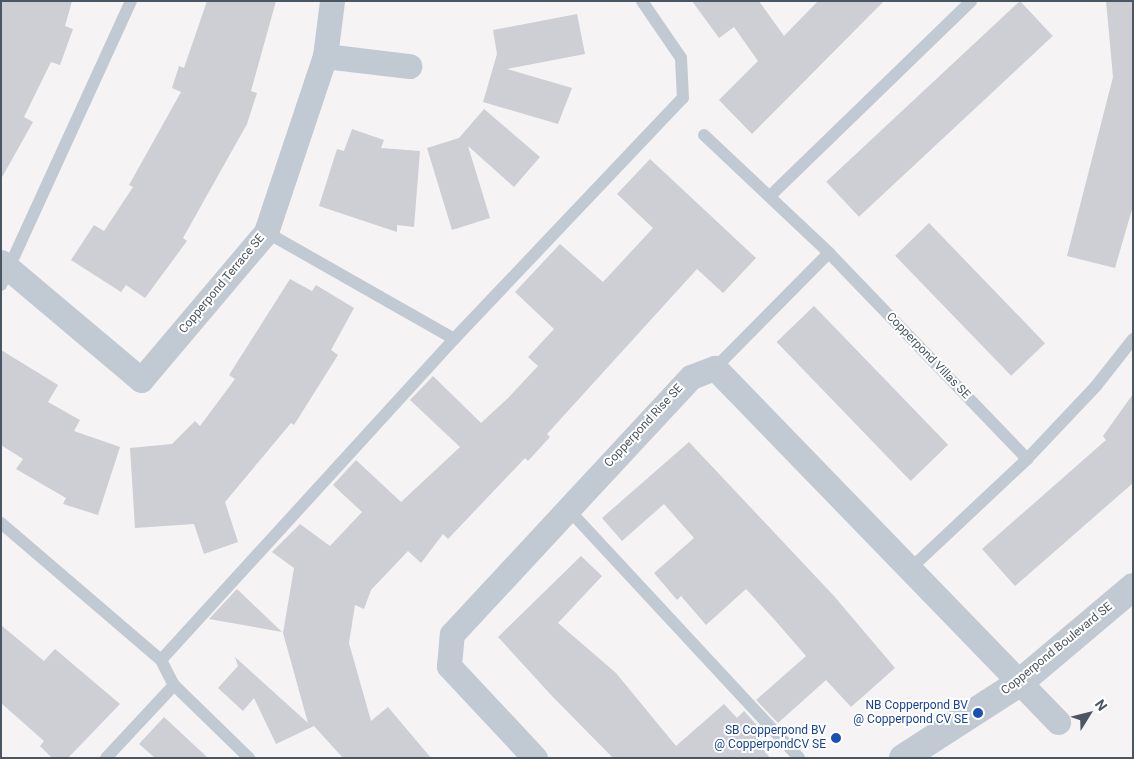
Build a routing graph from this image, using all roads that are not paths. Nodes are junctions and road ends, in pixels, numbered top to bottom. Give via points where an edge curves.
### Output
1 (130, 1) edge
2 (332, 1) edge
3 (642, 1) edge
4 (971, 1) edge
5 (325, 56) junction
6 (409, 66) dead end
7 (704, 135) dead end
8 (770, 196) junction
9 (266, 232) junction
10 (829, 253) junction
11 (5, 272) edge
12 (454, 339) junction
13 (1133, 339) edge
14 (715, 368) junction
15 (1027, 459) junction
16 (567, 508) junction
17 (1, 523) edge
18 (909, 570) junction
19 (1133, 587) edge
20 (161, 660) junction
21 (1018, 684) junction
22 (174, 685) junction
23 (1058, 722) dead end
24 (106, 758) edge
25 (249, 758) edge
26 (535, 758) edge
27 (799, 758) edge
28 (903, 758) edge

1 - 11 lane
2 - 5 street, Copperpond Terrace SE
3 - 12 lane via 681,58 683,98
4 - 8 lane
5 - 6 street
5 - 9 street, Copperpond Terrace SE
7 - 8 lane, Copperpond Villas SE
8 - 10 lane, Copperpond Villas SE
9 - 11 street, Copperpond Terrace SE via 141,380
9 - 12 lane
10 - 14 lane
10 - 15 lane, Copperpond Villas SE
12 - 20 lane
13 - 15 lane via 1096,386
14 - 16 street, Copperpond Rise SE via 691,377
14 - 18 street
15 - 18 lane
16 - 26 street, Copperpond Rise SE via 452,634 449,666
16 - 27 lane
17 - 20 lane
18 - 21 street
19 - 21 street, Copperpond Boulevard SE
20 - 22 lane
21 - 23 street
21 - 28 street, Copperpond Boulevard SE
22 - 24 lane
22 - 25 lane

